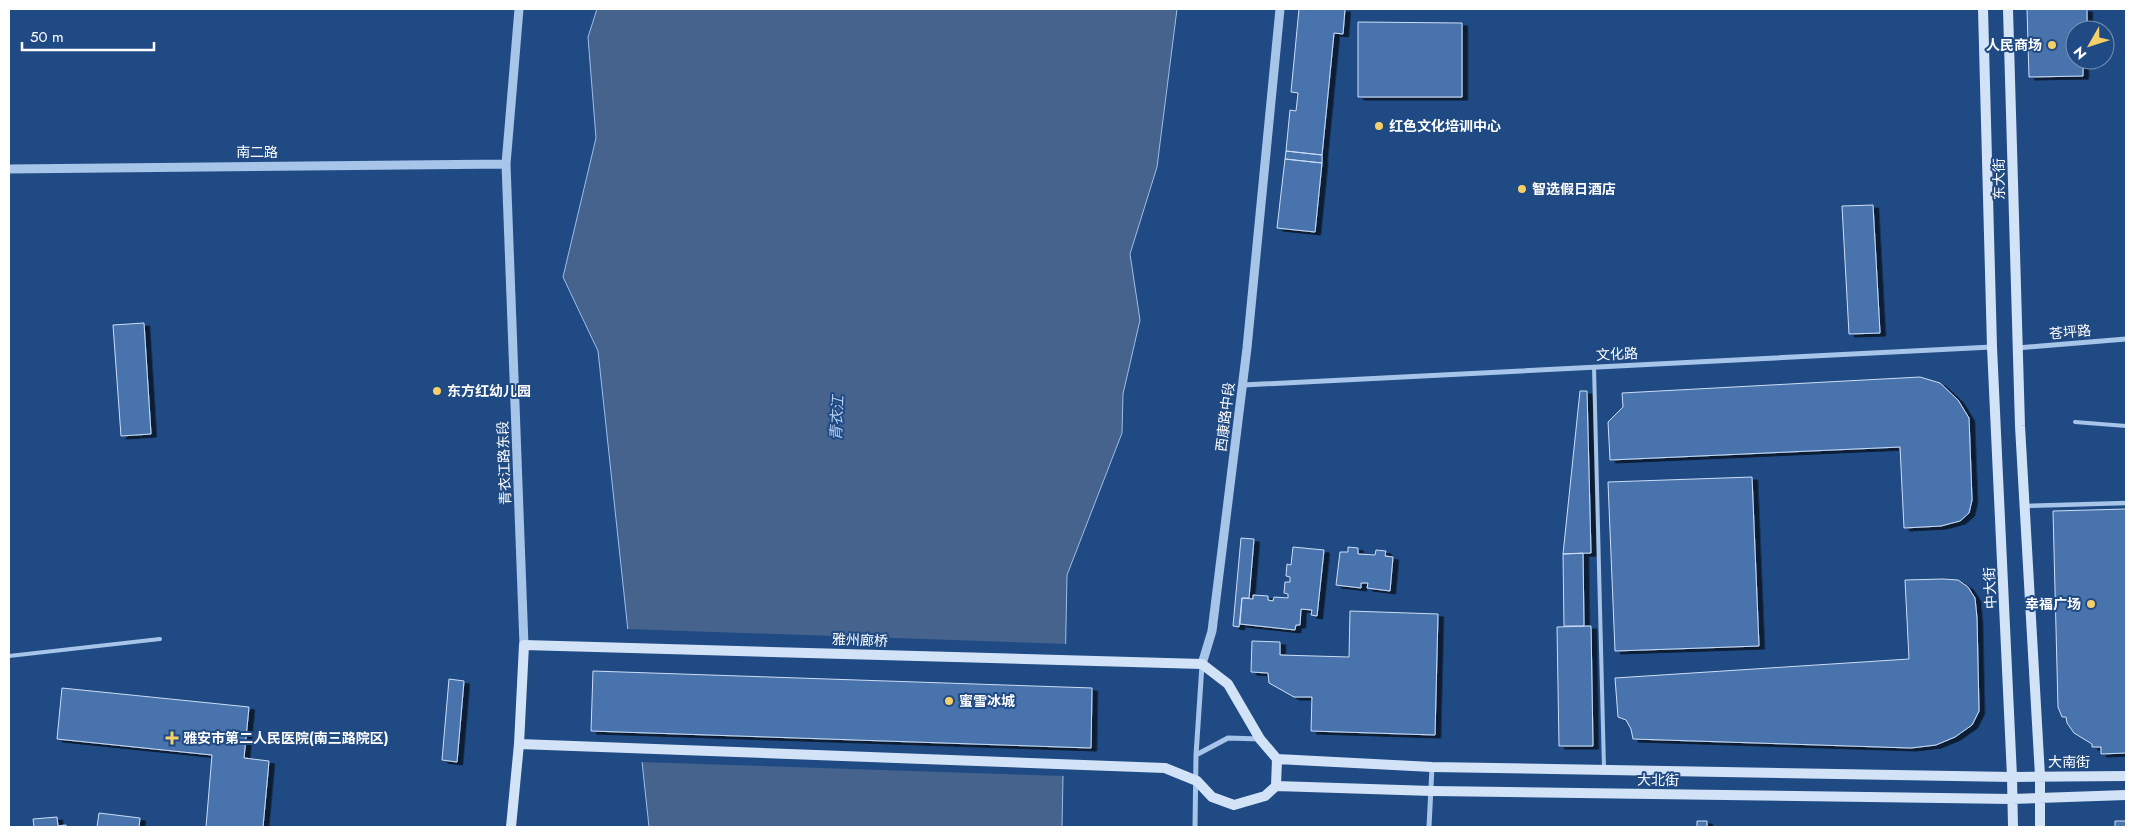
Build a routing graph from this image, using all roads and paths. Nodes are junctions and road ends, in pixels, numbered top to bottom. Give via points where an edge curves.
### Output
1 (519, 9) edge
2 (1280, 9) edge
3 (1983, 9) edge
4 (2008, 9) edge
5 (506, 164) junction
6 (9, 169) edge
7 (2126, 338) edge
8 (1992, 347) junction
9 (2017, 348) junction
10 (1594, 367) junction
11 (1243, 386) junction
12 (2075, 422) dead end
13 (2126, 426) edge
14 (2126, 503) edge
15 (2024, 506) junction
16 (160, 639) dead end
17 (524, 645) junction
18 (9, 656) edge
19 (1202, 664) junction
20 (1260, 739) junction
21 (519, 744) junction
22 (1196, 755) junction
23 (1277, 759) junction
24 (1432, 767) junction
25 (1604, 770) junction
26 (2040, 776) junction
27 (2126, 776) edge
28 (2012, 777) junction
29 (1197, 780) junction
30 (1276, 786) junction
31 (1432, 791) junction
32 (2126, 796) edge
33 (2039, 797) junction
34 (2012, 799) junction
35 (511, 827) edge
36 (1195, 827) edge
37 (1429, 827) edge
38 (2012, 827) edge
39 (2040, 827) edge

1 - 5 street, 青衣江路东段
2 - 11 street, 西康路中段
3 - 8 main road, 东大街
4 - 9 main road, 东大街
5 - 6 street, 南二路
5 - 17 street, 青衣江路东段
7 - 9 street, 苍坪路
8 - 10 street, 文化路
8 - 28 main road, 中大街
9 - 15 main road
10 - 11 street, 文化路
10 - 25 lane
11 - 19 street, 西康路中段 via 1212,631
12 - 13 lane
14 - 15 street
15 - 26 main road
16 - 18 lane
17 - 19 main road, 雅州廊桥
17 - 21 main road, 青衣江路东段
19 - 20 main road via 1228,684
19 - 22 street, 西康路中段
20 - 22 street via 1228,738
20 - 23 main road
21 - 29 main road via 1165,768
21 - 35 main road, 青衣江路东段
22 - 29 street, 西康路中段
23 - 24 main road, 大北街
23 - 30 main road
24 - 25 main road, 大北街
24 - 31 street
25 - 28 main road, 大北街
26 - 27 main road, 大南街
26 - 28 main road, 大南街
26 - 33 main road
28 - 34 main road, 中大街
29 - 30 main road via 1212,797 1234,805 1265,796
29 - 36 street, 西康路中段
30 - 31 main road, 大北街
31 - 34 main road, 大北街
31 - 37 street
32 - 33 main road
33 - 34 main road, 大北街
33 - 39 main road
34 - 38 main road, 中大街

